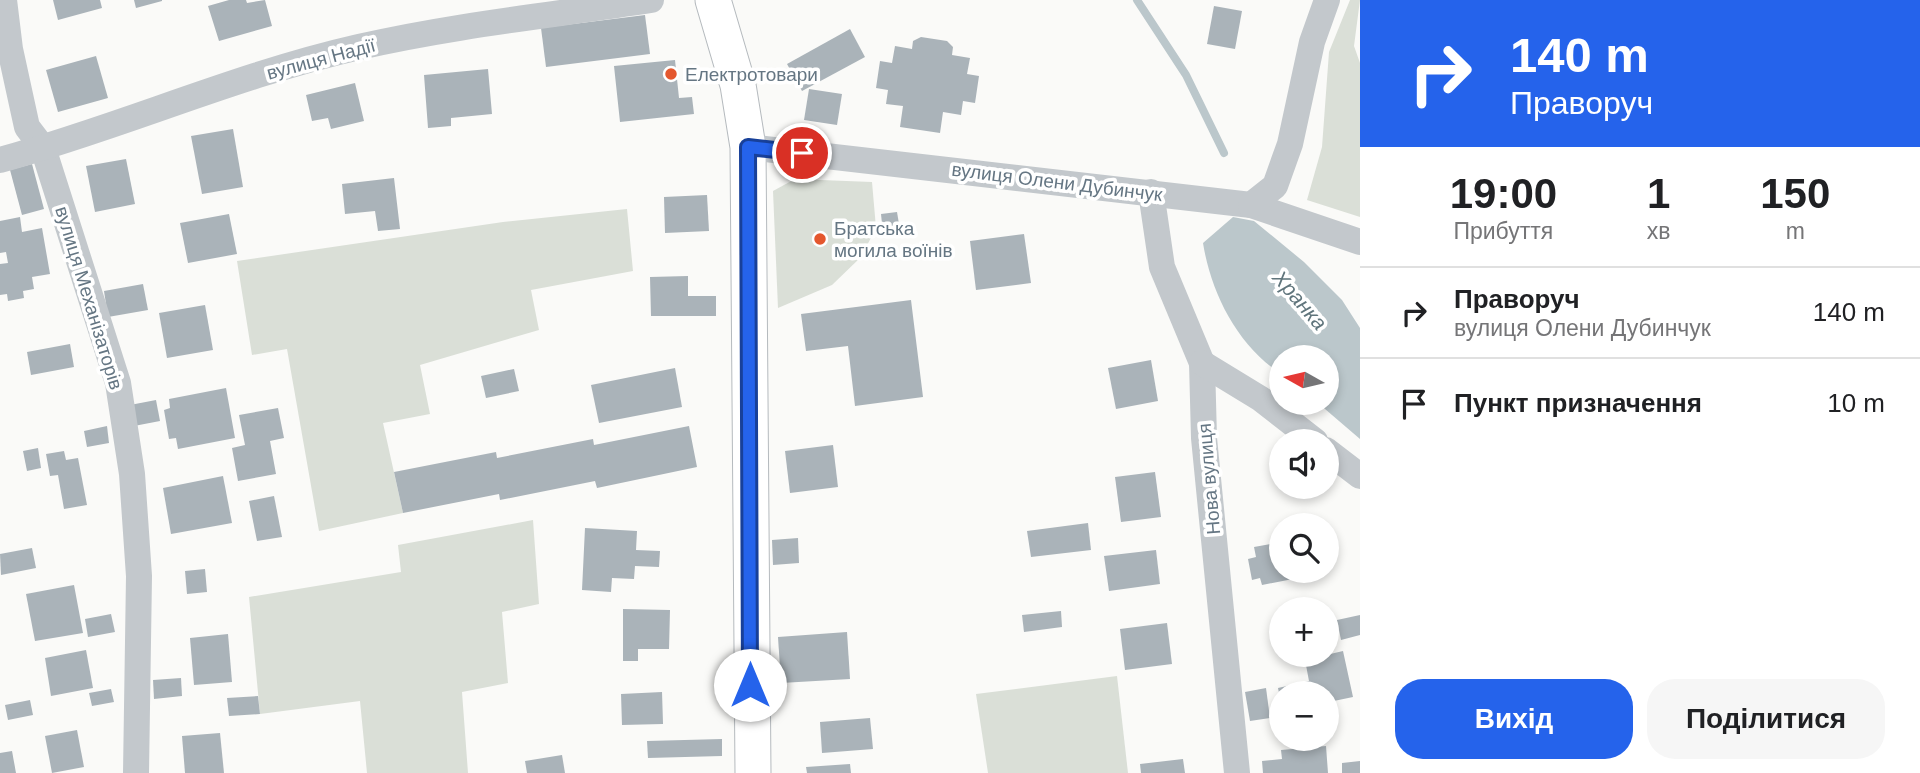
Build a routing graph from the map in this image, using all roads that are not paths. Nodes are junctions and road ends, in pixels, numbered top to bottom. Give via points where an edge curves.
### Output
1 (4, 0) edge
2 (651, 0) edge
3 (713, 0) edge
4 (1327, 0) edge
5 (5, 46) edge
6 (748, 147) junction
7 (43, 148) junction
8 (0, 160) edge
9 (1151, 192) junction
10 (1251, 205) junction
11 (1360, 242) edge
12 (1202, 363) junction
13 (1300, 429) edge
14 (1339, 460) edge
15 (1360, 475) edge
16 (136, 773) edge
17 (753, 773) edge
18 (1237, 773) edge

1 - 5 street, вулиця Механізаторів
2 - 7 street, вулиця Надії via 358,47 241,80
3 - 6 main road via 738,85
4 - 10 street via 1275,186
5 - 7 street, вулиця Механізаторів via 27,127
6 - 9 street, вулиця Олени Дубинчук
6 - 17 main road
7 - 8 street, вулиця Надії
7 - 16 street, вулиця Механізаторів via 118,383 132,474 139,576
9 - 10 street, вулиця Олени Дубинчук
9 - 12 street, Нова вулиця via 1162,267
10 - 11 street, вулиця Олени Дубинчук
12 - 13 street
12 - 18 street, Нова вулиця via 1204,438
14 - 15 street

